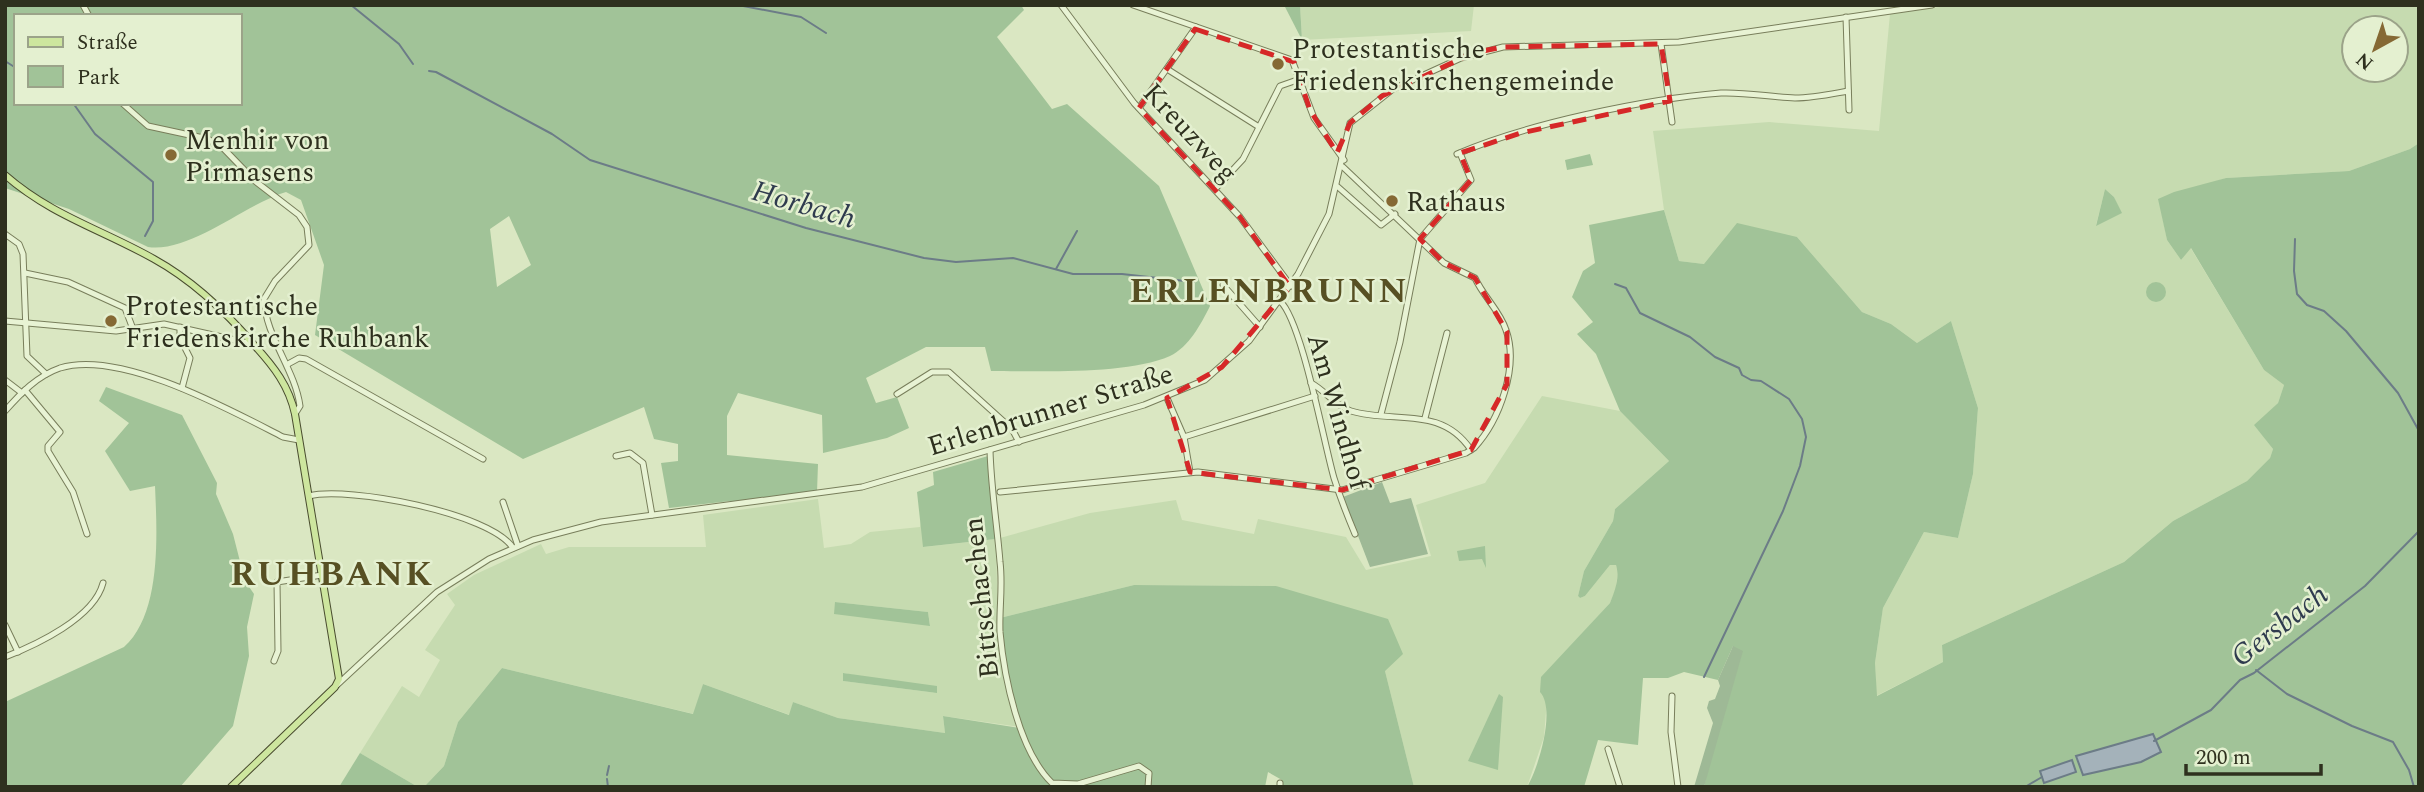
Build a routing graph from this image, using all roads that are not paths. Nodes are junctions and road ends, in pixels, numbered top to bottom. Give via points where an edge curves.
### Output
1 (1061, 5) edge
2 (1133, 5) edge
3 (1931, 5) edge
4 (1846, 17) junction
5 (1196, 27) junction
6 (1661, 44) junction
7 (1167, 69) junction
8 (1300, 79) junction
9 (1848, 92) junction
10 (1670, 101) junction
11 (124, 105) edge
12 (1139, 108) junction
13 (1849, 110) dead end
14 (1672, 122) dead end
15 (1259, 127) junction
16 (1344, 160) junction
17 (1343, 167) junction
18 (5, 174) edge
19 (1337, 186) junction
20 (1216, 189) junction
21 (1395, 214) junction
22 (5, 234) edge
23 (1420, 239) junction
24 (24, 273) junction
25 (1223, 285) dead end
26 (1291, 286) junction
27 (1280, 301) junction
28 (5, 321) edge
29 (26, 321) junction
30 (180, 327) junction
31 (1261, 327) junction
32 (133, 329) junction
33 (1447, 333) dead end
34 (253, 344) junction
35 (288, 364) junction
36 (47, 374) junction
37 (5, 380) edge
38 (1311, 383) junction
39 (182, 388) junction
40 (24, 391) junction
41 (897, 394) dead end
42 (1315, 396) junction
43 (1167, 398) junction
44 (5, 411) edge
45 (295, 414) junction
46 (1381, 414) junction
47 (1425, 418) junction
48 (1184, 437) junction
49 (299, 440) junction
50 (1019, 442) junction
51 (990, 450) junction
52 (1471, 450) junction
53 (616, 456) dead end
54 (483, 459) dead end
55 (1190, 472) junction
56 (1338, 490) junction
57 (1000, 492) dead end
58 (309, 496) junction
59 (503, 502) dead end
60 (652, 515) junction
61 (87, 534) dead end
62 (1355, 534) dead end
63 (515, 547) junction
64 (322, 575) junction
65 (103, 583) dead end
66 (5, 625) edge
67 (18, 652) junction
68 (5, 657) edge
69 (274, 661) dead end
70 (351, 672) junction
71 (339, 673) junction
72 (335, 687) junction
73 (1672, 696) dead end
74 (1608, 749) dead end
75 (232, 787) edge
76 (1148, 787) edge
77 (1620, 787) edge
78 (1678, 787) edge

1 - 12 street, Kreuzweg
2 - 5 street
3 - 4 street, Erlenbrunner Straße
4 - 6 street, Erlenbrunner Straße
4 - 9 street
5 - 7 street
5 - 8 street via 1292,60
6 - 10 street
6 - 16 street, Erlenbrunner Straße via 1503,47 1473,53 1393,89 1356,117 1346,130
7 - 12 street
7 - 15 street
8 - 15 street via 1280,86
8 - 16 street via 1314,118
9 - 10 street via 1797,98 1718,93
9 - 13 street
10 - 14 street
10 - 23 street via 1521,133 1458,154 1471,180
11 - 35 street via 148,126 216,143 303,221 309,245 264,299
12 - 20 street, Kreuzweg
15 - 20 street via 1239,164
16 - 17 street, Erlenbrunner Straße
17 - 19 street, Erlenbrunner Straße
17 - 21 street
18 - 34 main road via 49,209 129,245 175,272
19 - 21 street via 1381,225
19 - 26 street, Erlenbrunner Straße via 1326,222
20 - 26 street, Kreuzweg
21 - 23 street
22 - 24 street via 21,248
23 - 46 street
23 - 52 street via 1444,263 1475,278 1507,331 1508,369 1501,399
24 - 29 street
24 - 32 street via 68,282 125,308
25 - 31 street
26 - 27 street, Erlenbrunner Straße
27 - 31 street, Erlenbrunner Straße
27 - 38 street, Am Windhof
28 - 29 street
29 - 32 street
29 - 36 street via 27,358
30 - 32 street via 160,324
30 - 34 street
30 - 39 street via 190,358
31 - 43 street, Erlenbrunner Straße via 1213,373
33 - 47 street
34 - 45 main road via 285,385
35 - 45 street via 300,403
35 - 54 street via 306,359
36 - 39 street via 66,367 96,366
36 - 40 street
37 - 40 street
38 - 42 street, Am Windhof
38 - 46 street via 1350,411
39 - 49 street via 283,437
40 - 44 street
40 - 61 street via 60,432 47,448 73,492
41 - 50 street via 932,372 952,373 1012,429
42 - 48 street
42 - 56 street, Am Windhof
43 - 48 street
43 - 50 street, Erlenbrunner Straße
45 - 49 main road
46 - 47 street
47 - 52 street via 1445,426
48 - 55 street
49 - 58 main road
50 - 51 street, Erlenbrunner Straße
51 - 60 street, Erlenbrunner Straße via 851,489
51 - 76 street, Bittschachen via 1001,564 1000,634 1022,733 1052,783 1090,781 1139,766 1149,773
52 - 56 street
53 - 60 street via 630,453 643,463
55 - 56 street
55 - 57 street
56 - 62 street, Am Windhof
58 - 63 street via 408,501 493,531
58 - 64 main road
59 - 63 street
60 - 63 street, Erlenbrunner Straße via 567,529
63 - 70 street, Erlenbrunner Straße via 437,592
64 - 69 street via 277,582 278,651
64 - 71 main road
65 - 67 street via 96,599 66,625
66 - 67 street
67 - 68 street
70 - 71 street
70 - 72 street, Erlenbrunner Straße
71 - 72 main road
72 - 75 main road
73 - 78 street
74 - 77 street

